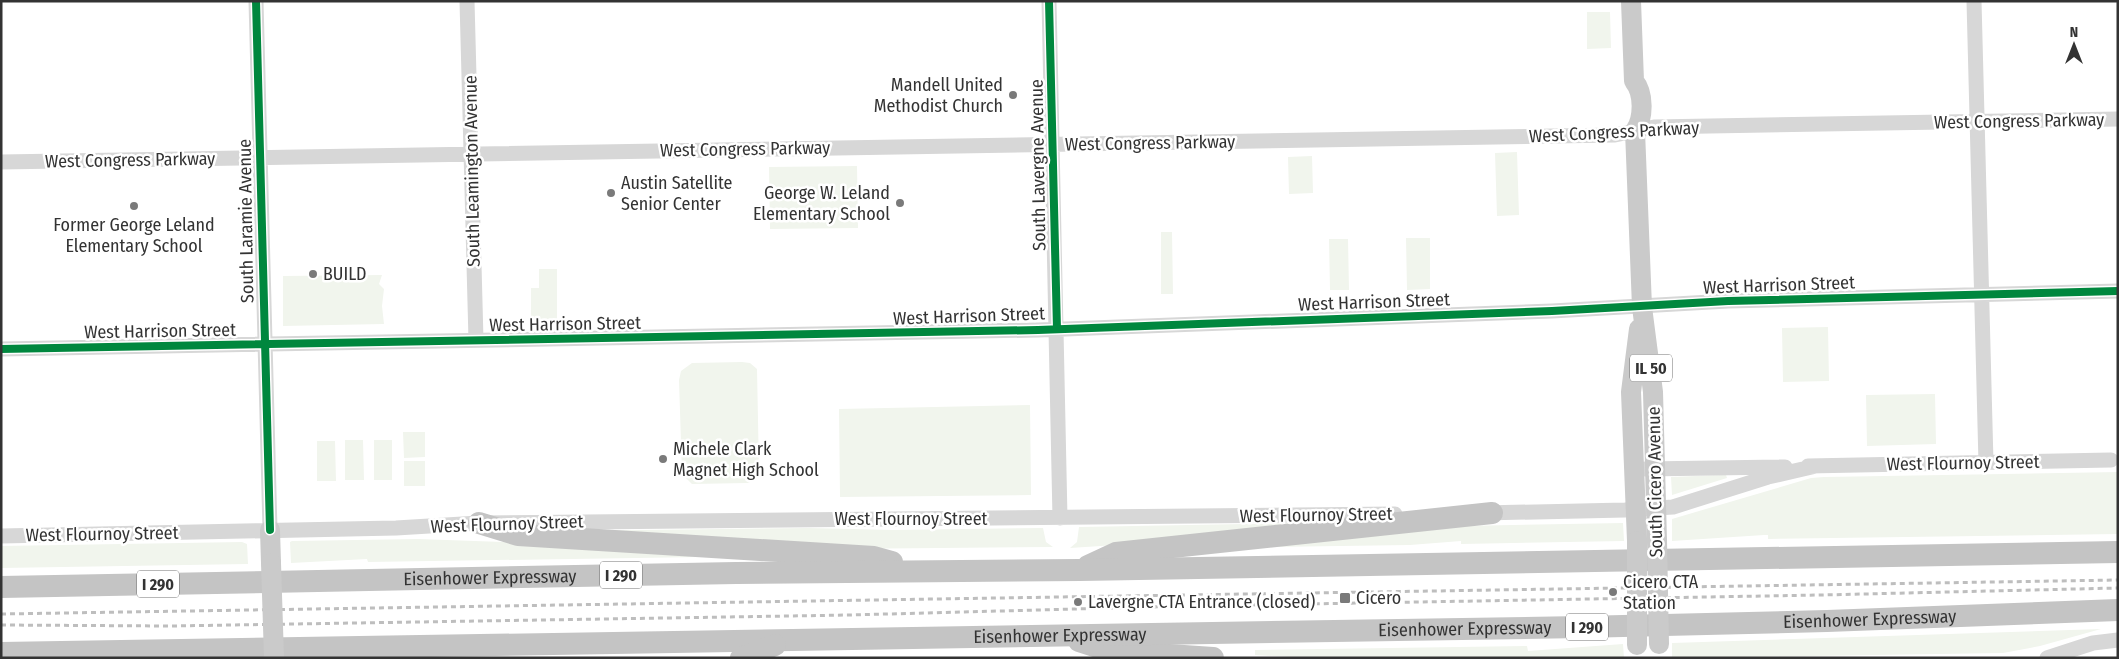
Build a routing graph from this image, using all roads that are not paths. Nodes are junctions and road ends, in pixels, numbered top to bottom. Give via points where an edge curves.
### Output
1 (256, 1) edge
2 (467, 1) edge
3 (1049, 1) edge
4 (1631, 1) edge
5 (1974, 1) edge
6 (2118, 119) edge
7 (1977, 121) junction
8 (1635, 131) junction
9 (1052, 144) junction
10 (471, 154) junction
11 (260, 158) junction
12 (1, 162) edge
13 (2118, 291) edge
14 (1981, 295) junction
15 (1642, 307) junction
16 (1057, 328) junction
17 (476, 340) junction
18 (264, 345) junction
19 (1, 349) edge
20 (2111, 460) dead end
21 (1986, 463) junction
22 (1816, 466) junction
23 (1656, 469) junction
24 (1635, 470) junction
25 (1647, 509) junction
26 (1492, 513) junction
27 (1060, 518) junction
28 (479, 522) junction
29 (270, 530) junction
30 (1, 536) edge
31 (1647, 541) junction
32 (2118, 552) edge
33 (1080, 570) junction
34 (927, 572) junction
35 (1, 587) edge
36 (2118, 610) edge
37 (1057, 635) junction
38 (787, 640) junction
39 (2118, 640) edge
40 (1637, 651) edge
41 (1659, 651) edge
42 (1, 654) edge
43 (274, 658) edge
44 (740, 658) edge
45 (1214, 658) edge
46 (2047, 658) edge

1 - 11 street, South Laramie Avenue
2 - 10 street, South Leamington Avenue
3 - 9 street, South Lavergne Avenue
4 - 8 main road, South Cicero Avenue / IL 50 via 1634,81 1640,88 1641,122
5 - 7 street
6 - 7 street, West Congress Parkway
7 - 8 street, West Congress Parkway
7 - 14 street
8 - 9 street, West Congress Parkway via 1616,135
8 - 15 main road, South Cicero Avenue / IL 50
9 - 10 street, West Congress Parkway
9 - 16 street, South Lavergne Avenue
10 - 11 street, West Congress Parkway
10 - 17 street, South Leamington Avenue
11 - 12 street, West Congress Parkway
11 - 18 street, South Laramie Avenue
13 - 14 street, West Harrison Street
14 - 15 street, West Harrison Street via 1728,301
14 - 21 street
15 - 16 street, West Harrison Street
15 - 23 main road, South Cicero Avenue / IL 50 via 1653,392
15 - 24 main road, South Cicero Avenue / IL 50 via 1631,392
16 - 17 street, West Harrison Street
16 - 27 street, South Lavergne Avenue
17 - 18 street, West Harrison Street
18 - 19 street, West Harrison Street
18 - 29 street, South Laramie Avenue
20 - 21 street, West Flournoy Street
21 - 22 street, West Flournoy Street
22 - 23 street, West Flournoy Street
22 - 25 street, West Flournoy Street via 1768,477 1674,507
23 - 24 street, West Flournoy Street
23 - 25 main road, South Cicero Avenue / IL 50
24 - 25 main road, South Cicero Avenue / IL 50
25 - 26 street, West Flournoy Street
25 - 31 main road, South Cicero Avenue / IL 50
26 - 27 street, West Flournoy Street
26 - 33 highway via 1116,553
27 - 28 street, West Flournoy Street
28 - 29 street, West Flournoy Street via 396,528
28 - 34 highway via 518,535 874,557
29 - 30 street, West Flournoy Street
29 - 43 main road, South Laramie Avenue, bridge
31 - 40 main road, South Cicero Avenue / IL 50, bridge
31 - 41 main road, South Cicero Avenue / IL 50, bridge
32 - 33 highway, Eisenhower Expressway / I 290
33 - 34 highway, Eisenhower Expressway / I 290
34 - 35 highway, Eisenhower Expressway / I 290
36 - 37 highway, Eisenhower Expressway / I 290 via 1818,621
37 - 38 highway, Eisenhower Expressway / I 290
37 - 45 highway via 1110,651
38 - 42 highway, Eisenhower Expressway / I 290
38 - 44 highway
39 - 46 street via 2093,643

